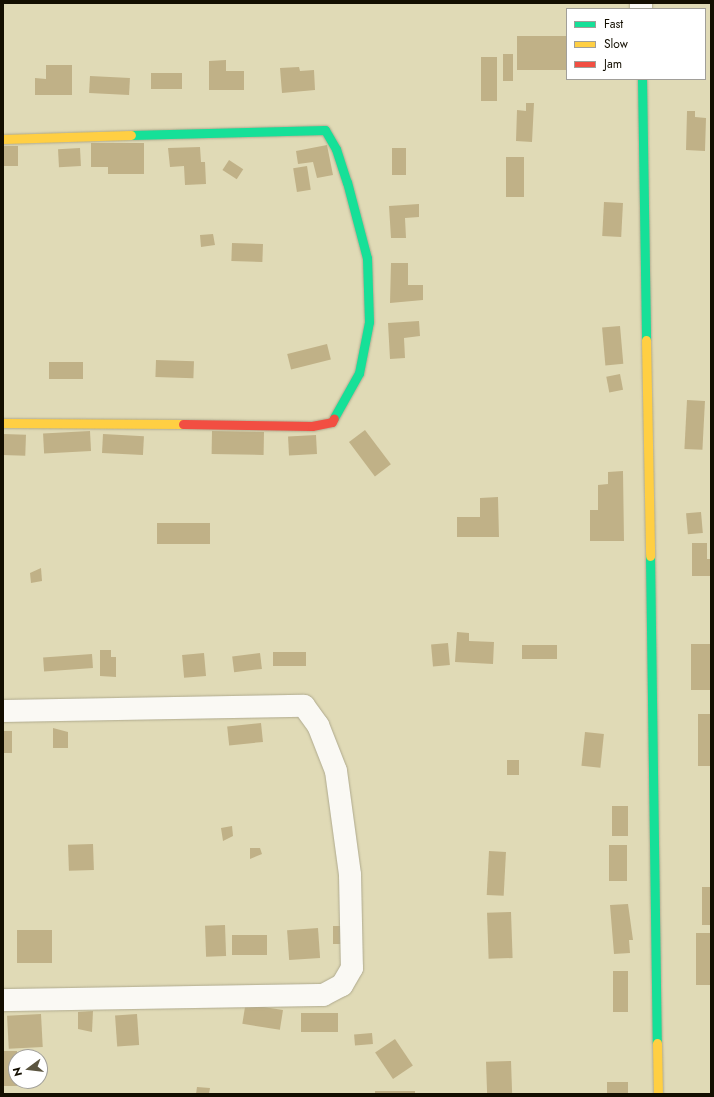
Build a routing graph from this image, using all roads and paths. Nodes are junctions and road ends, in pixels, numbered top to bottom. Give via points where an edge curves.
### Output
1 (642, 80) edge
2 (3, 139) edge
3 (3, 423) edge
4 (3, 711) edge
5 (3, 1000) edge
6 (658, 1094) edge

1 - 6 street
2 - 3 street via 325,130 336,149 347,182 367,258 369,322 359,373 332,422 312,426
4 - 5 street via 304,706 318,725 336,771 350,875 352,968 342,985 323,995

